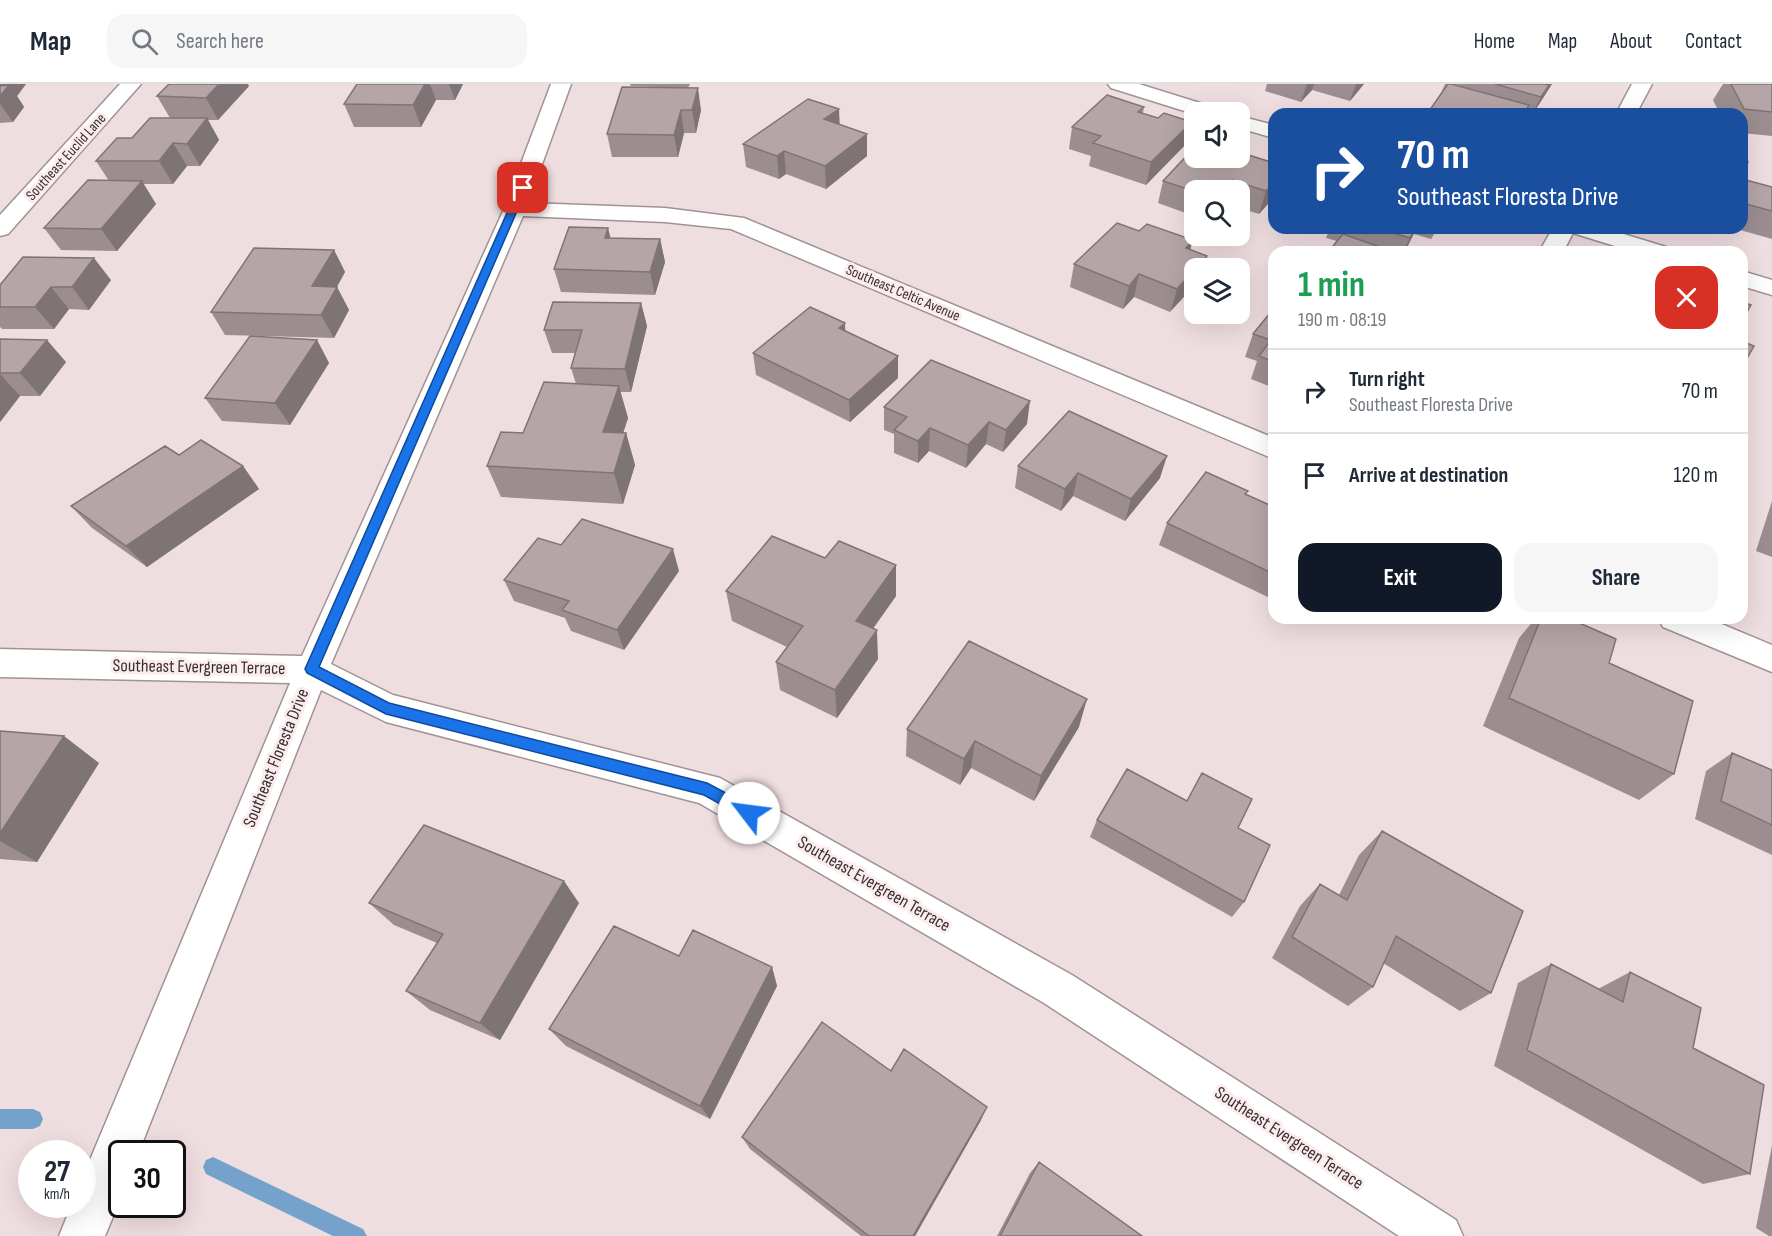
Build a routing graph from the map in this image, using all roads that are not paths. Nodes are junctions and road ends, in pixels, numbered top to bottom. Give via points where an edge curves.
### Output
1 (131, 84) edge
2 (561, 84) edge
3 (1118, 84) edge
4 (1642, 84) edge
5 (1184, 104) edge
6 (1629, 108) edge
7 (1250, 125) edge
8 (1268, 130) edge
9 (515, 209) junction
10 (0, 229) edge
11 (1600, 234) edge
12 (1638, 246) edge
13 (1748, 280) edge
14 (1772, 288) edge
15 (1268, 446) edge
16 (1688, 624) edge
17 (1772, 659) edge
18 (0, 663) edge
19 (312, 669) junction
20 (82, 1236) edge
21 (1440, 1236) edge

1 - 10 street, Southeast Euclid Lane
2 - 9 street, Southeast Floresta Drive
3 - 5 street
4 - 6 street
7 - 8 street
9 - 15 street, Southeast Celtic Avenue via 736,223
9 - 19 street, Southeast Floresta Drive
11 - 12 street
13 - 14 street
16 - 17 street
18 - 19 street, Southeast Evergreen Terrace
19 - 20 street, Southeast Floresta Drive
19 - 21 street, Southeast Evergreen Terrace via 386,708 707,789 1058,989

